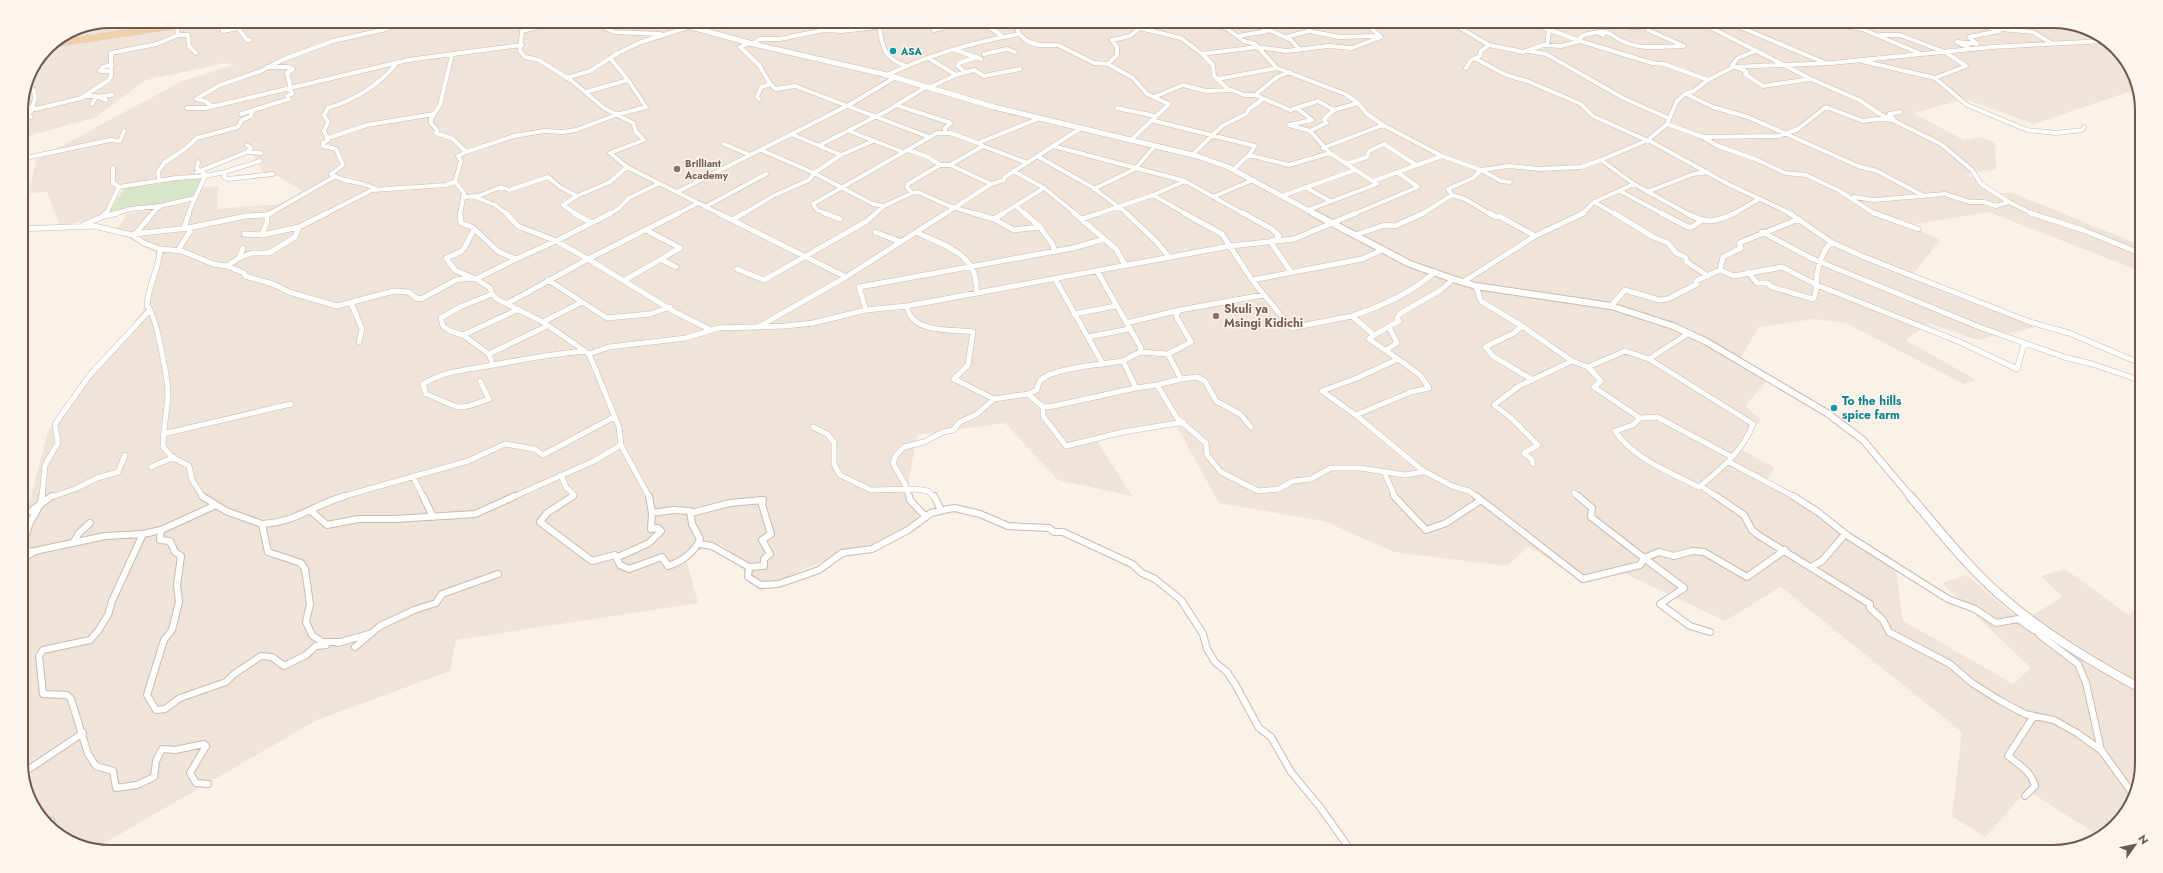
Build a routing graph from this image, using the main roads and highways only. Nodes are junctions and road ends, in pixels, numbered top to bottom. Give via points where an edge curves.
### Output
1 (147, 28) edge
2 (64, 42) edge

1 - 2 main road

